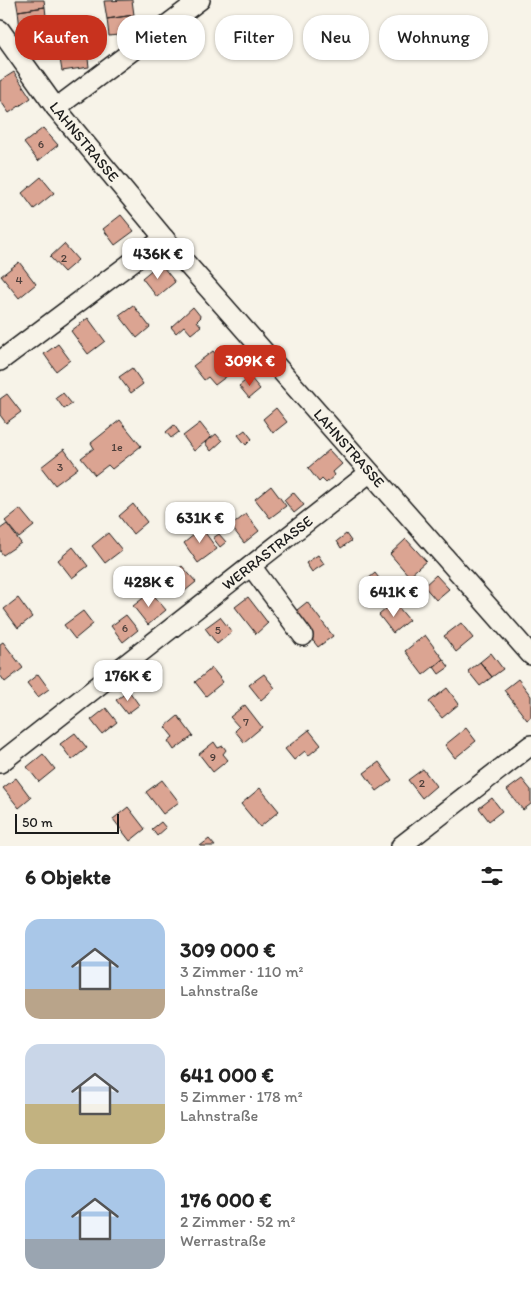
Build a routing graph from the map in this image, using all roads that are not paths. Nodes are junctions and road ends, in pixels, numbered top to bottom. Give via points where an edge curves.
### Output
1 (200, 0) edge
2 (0, 30) edge
3 (56, 108) junction
4 (164, 238) junction
5 (0, 361) edge
6 (370, 473) junction
7 (251, 566) junction
8 (303, 636) dead end
9 (529, 649) edge
10 (531, 745) edge
11 (0, 763) edge
12 (401, 846) edge

1 - 3 street
2 - 3 street, LAHNSTRASSE
3 - 4 street, LAHNSTRASSE
4 - 5 street
4 - 6 street, LAHNSTRASSE
6 - 7 street, WERRASTRASSE
6 - 9 street, LAHNSTRASSE
7 - 8 street
7 - 11 street, WERRASTRASSE
10 - 12 street

